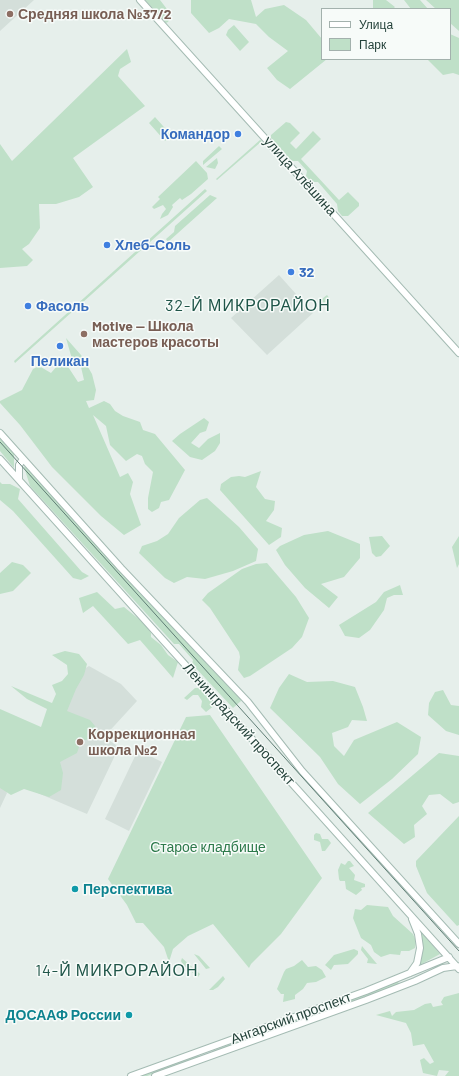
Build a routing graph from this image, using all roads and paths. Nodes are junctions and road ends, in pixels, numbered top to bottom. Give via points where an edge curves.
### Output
1 (140, 0) edge
2 (459, 353) edge
3 (0, 433) edge
4 (0, 458) edge
5 (24, 459) junction
6 (18, 480) junction
7 (410, 914) junction
8 (459, 944) edge
9 (449, 957) junction
10 (458, 967) edge
11 (409, 974) junction
12 (399, 978) junction
13 (402, 986) junction
14 (132, 1076) edge
15 (155, 1076) edge

1 - 2 main road, улица Алёшина
3 - 5 main road, Ленинградский проспект
4 - 6 main road, Ленинградский проспект
5 - 6 main road via 19,465
5 - 8 main road, Ленинградский проспект via 129,577 248,702 302,771
6 - 7 main road, Ленинградский проспект
7 - 9 main road, Ленинградский проспект
7 - 11 main road via 417,929 420,948 417,963
9 - 10 main road, Ленинградский проспект
9 - 11 main road, Ангарский проспект
10 - 13 main road, Ангарский проспект via 443,968
11 - 12 main road, Ангарский проспект
12 - 13 main road
12 - 14 main road, Ангарский проспект
13 - 15 main road, Ангарский проспект

